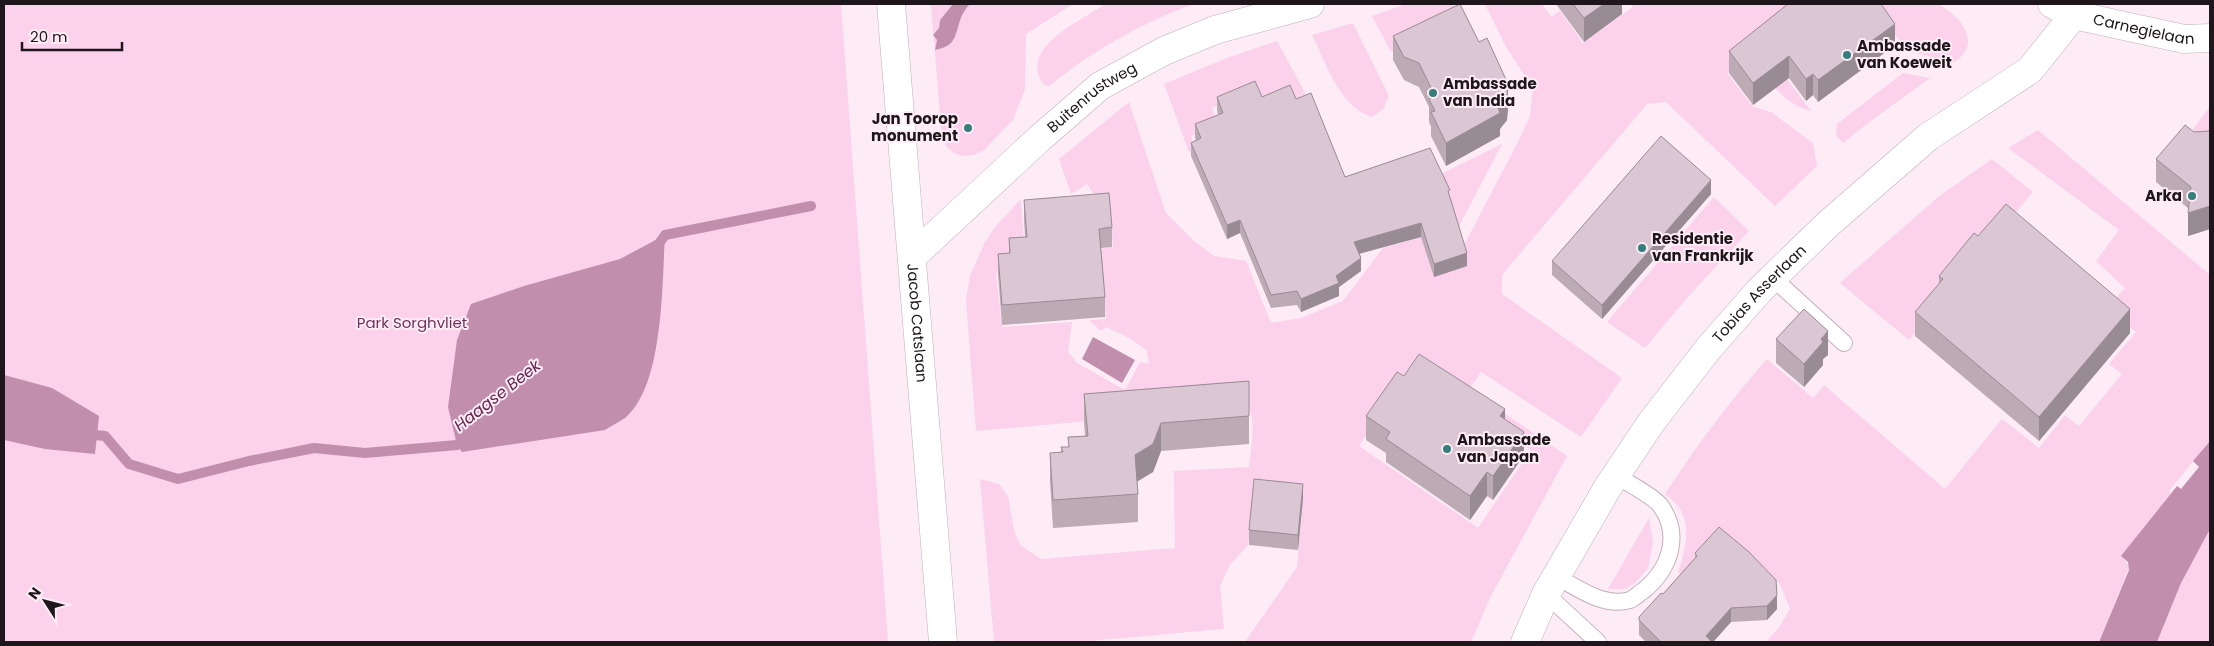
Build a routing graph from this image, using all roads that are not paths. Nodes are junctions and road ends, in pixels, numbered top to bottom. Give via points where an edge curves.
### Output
1 (891, 4) edge
2 (1310, 4) edge
3 (2063, 9) edge
4 (2210, 38) edge
5 (912, 257) junction
6 (1773, 278) junction
7 (1844, 343) dead end
8 (1616, 475) junction
9 (1551, 585) junction
10 (943, 642) edge
11 (1525, 642) edge
12 (1598, 642) edge

1 - 5 street, Jacob Catslaan
2 - 5 street, Buitenrustweg via 1215,30 1164,51 1100,86
3 - 4 street, Carnegielaan via 2184,39
3 - 6 street, Tobias Asserlaan via 2030,70 1928,137 1828,224
5 - 10 street, Jacob Catslaan
6 - 7 lane
6 - 8 street, Tobias Asserlaan via 1708,349 1650,424
8 - 9 street, Tobias Asserlaan
8 - 9 lane via 1659,503 1671,525 1670,555 1656,580 1631,600 1616,601
9 - 11 street, Tobias Asserlaan
9 - 12 lane

